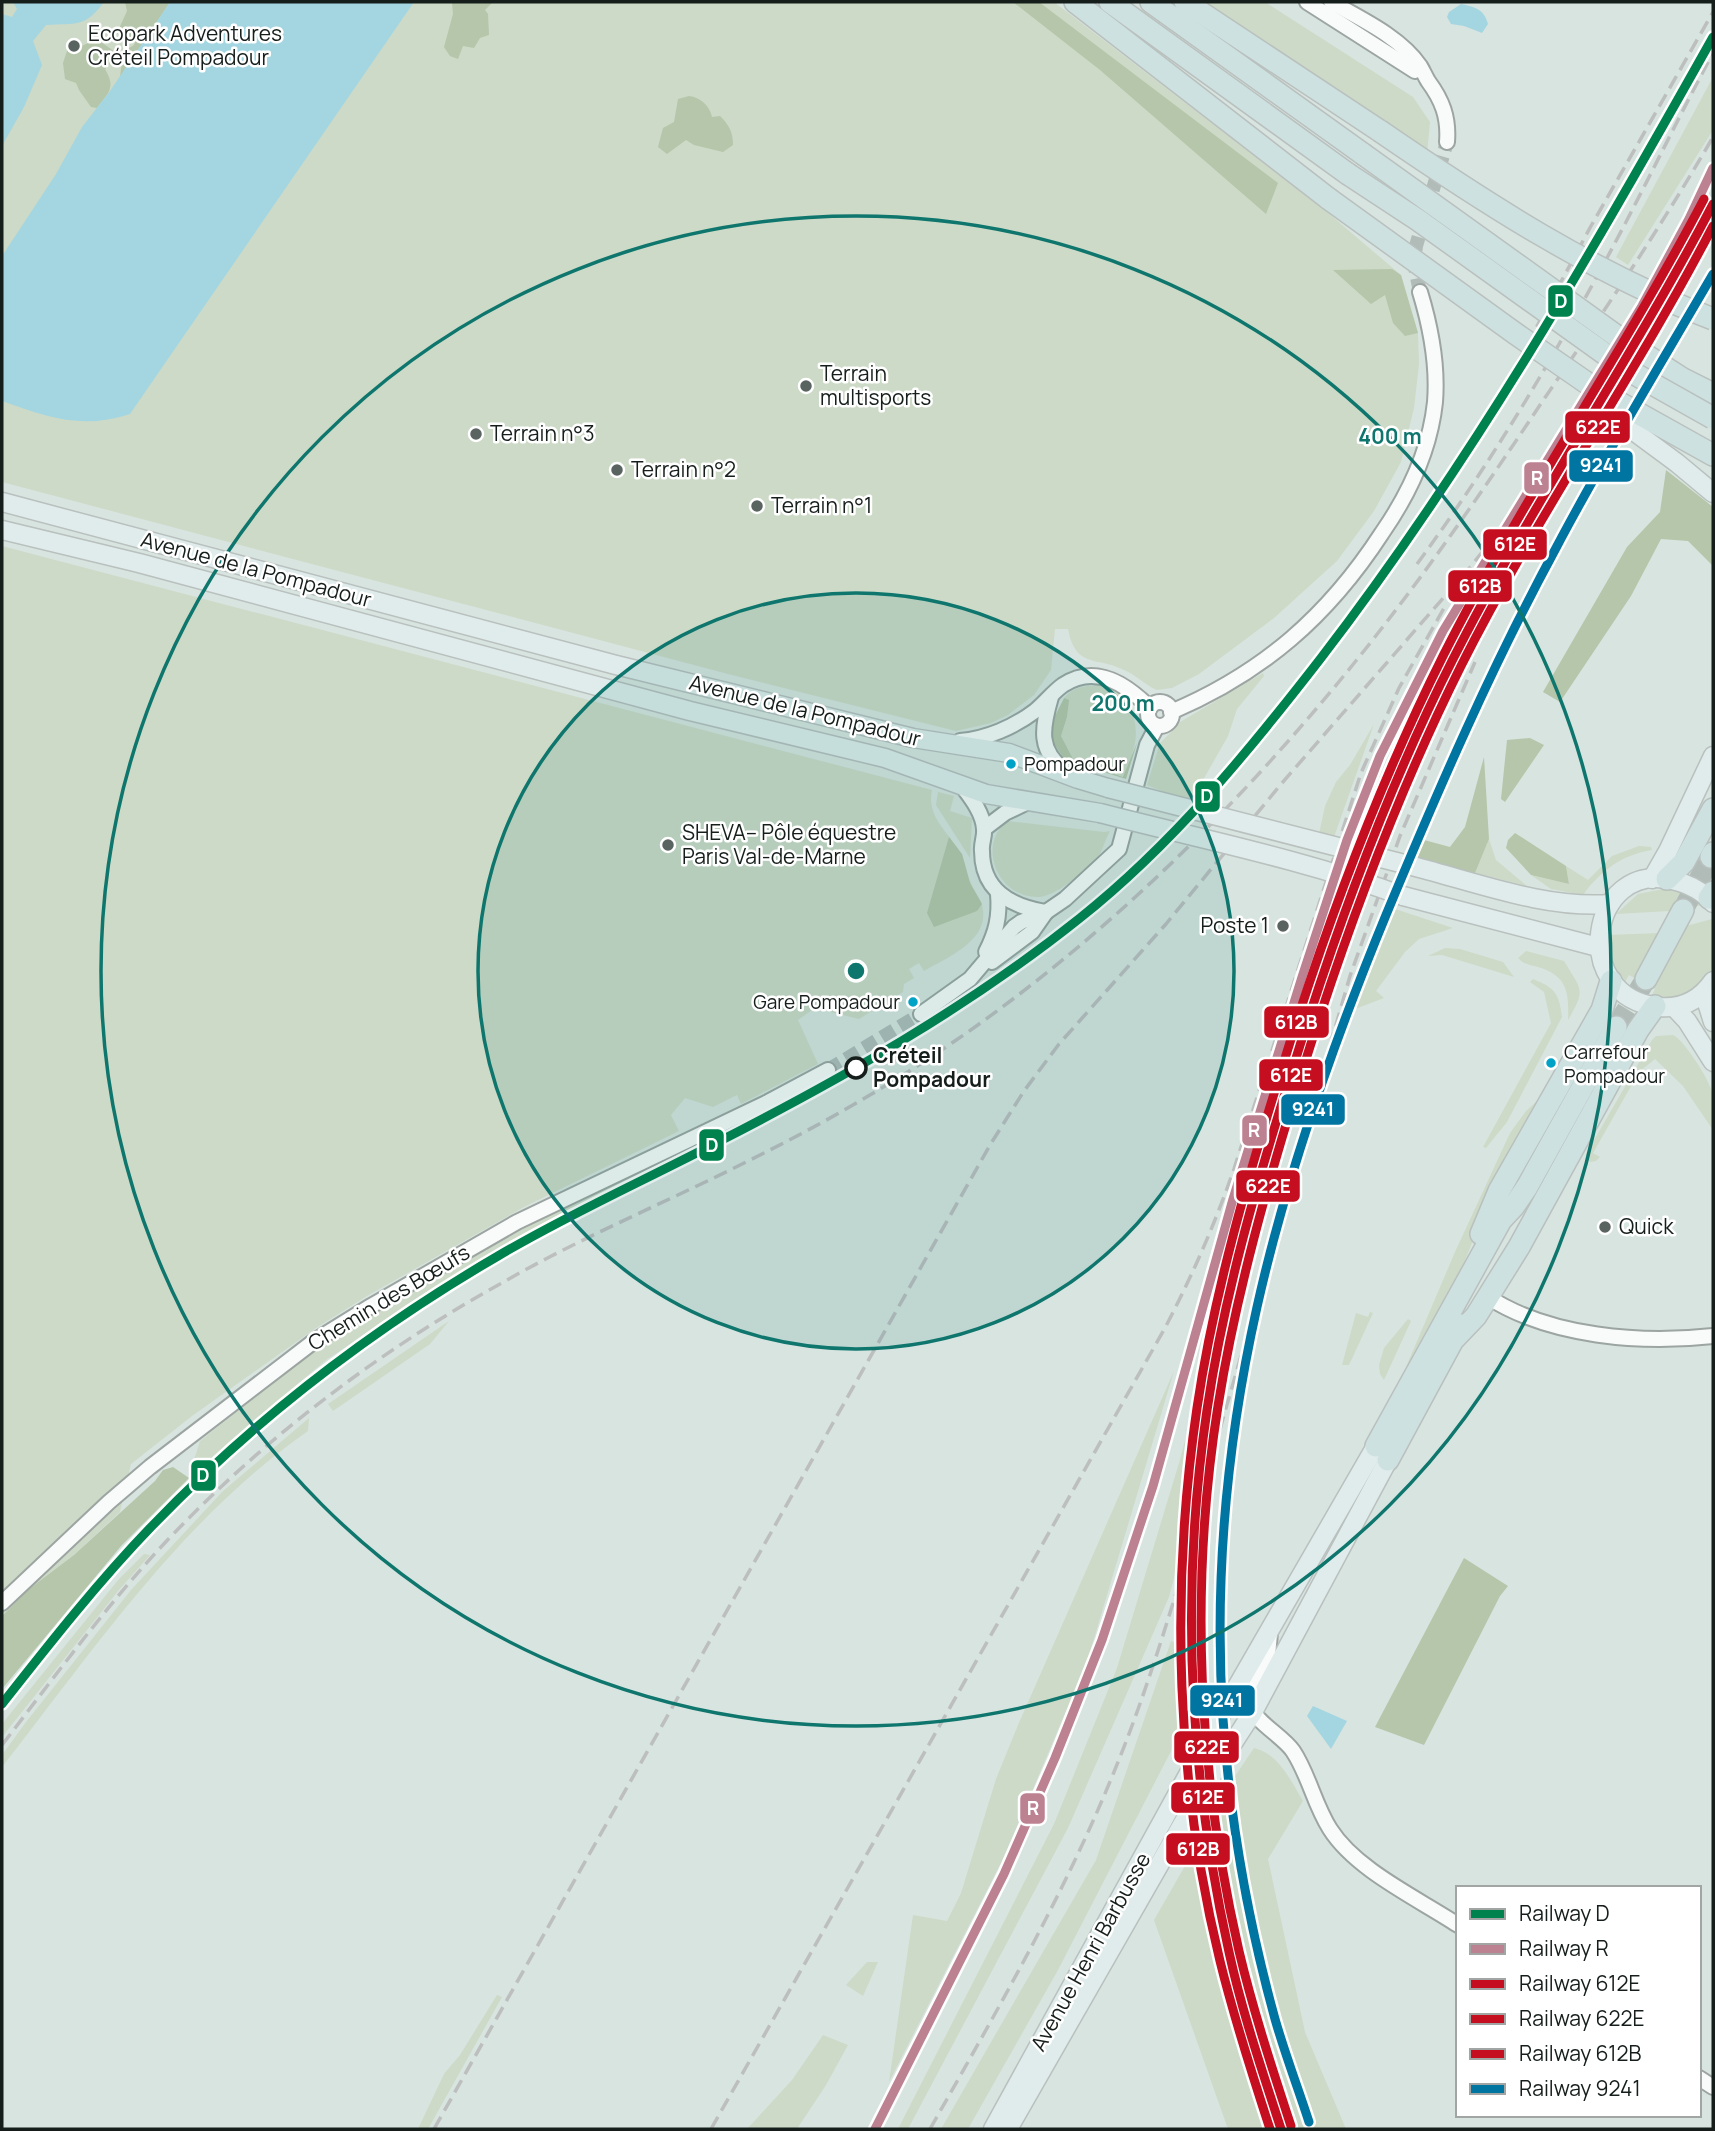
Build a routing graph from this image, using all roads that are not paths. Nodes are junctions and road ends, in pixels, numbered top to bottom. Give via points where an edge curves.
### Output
1 (1075, 2) edge
2 (1110, 2) edge
3 (1151, 2) edge
4 (1185, 2) edge
5 (1307, 2) edge
6 (1331, 2) edge
7 (1427, 79) junction
8 (1447, 142) tunnel mouth
9 (1420, 292) tunnel mouth
10 (1713, 319) edge
11 (1618, 337) junction
12 (1713, 379) edge
13 (1600, 392) junction
14 (1713, 394) edge
15 (1713, 418) edge
16 (1713, 455) edge
17 (1713, 493) edge
18 (2, 502) edge
19 (2, 530) edge
20 (1051, 696) junction
21 (1150, 708) junction
22 (1171, 712) junction
23 (1157, 726) junction
24 (944, 742) junction
25 (1713, 756) edge
26 (1078, 779) junction
27 (962, 786) junction
28 (1028, 802) junction
29 (1713, 809) edge
30 (984, 829) junction
31 (1660, 879) junction
32 (998, 894) junction
33 (1712, 899) edge
34 (1610, 904) junction
35 (1683, 910) tunnel mouth
36 (1046, 912) junction
37 (1598, 947) junction
38 (979, 970) junction
39 (1646, 979) tunnel mouth
40 (1611, 981) junction
41 (1709, 987) edge
42 (1665, 1007) junction
43 (921, 1014) tunnel mouth
44 (1713, 1022) edge
45 (1616, 1027) tunnel mouth
46 (1713, 1062) edge
47 (828, 1070) tunnel mouth
48 (1514, 1206) junction
49 (1474, 1269) junction
50 (1488, 1297) junction
51 (1713, 1336) edge
52 (1455, 1338) junction
53 (1382, 1453) junction
54 (2, 1603) edge
55 (1270, 1630) junction
56 (1253, 1712) junction
57 (1456, 1924) edge
58 (1012, 2126) edge
59 (993, 2129) edge

1 - 13 highway, bridge via 1329,199
2 - 15 highway, bridge via 1626,369
3 - 11 highway, bridge
4 - 10 highway, bridge via 1532,231 1647,292
5 - 7 street
6 - 7 street via 1384,33 1420,65
7 - 8 street via 1444,107
9 - 22 street via 1431,328 1435,404 1425,450 1390,522 1341,591 1284,646 1215,692
11 - 12 highway via 1653,348
11 - 14 highway
13 - 16 highway
13 - 17 main road via 1612,415
18 - 24 main road, Avenue de la Pompadour via 616,665
19 - 27 main road, Avenue de la Pompadour via 885,758
20 - 21 street via 1072,680 1103,677 1125,685
20 - 24 street via 1017,723 990,735
20 - 26 street via 1044,741 1058,765
21 - 22 street via 1161,703
21 - 23 street via 1149,719
22 - 23 street via 1169,722
23 - 36 street via 1147,745 1119,849 1076,891
24 - 26 main road, Avenue de la Pompadour via 1009,753
25 - 31 main road
26 - 34 main road, Avenue de la Pompadour, bridge via 1553,902
27 - 28 main road, Avenue de la Pompadour
27 - 30 street via 977,807
28 - 30 street
28 - 37 main road, Avenue de la Pompadour, bridge via 1100,813 1265,854
29 - 31 highway via 1684,862
30 - 32 street via 984,872
31 - 33 main road via 1691,886
31 - 34 main road via 1628,888
32 - 36 street via 1018,906
32 - 38 street via 997,930
34 - 37 main road via 1603,914
35 - 39 highway
36 - 38 street via 1032,932
37 - 40 main road
38 - 43 street
40 - 42 main road via 1639,1002
40 - 49 highway via 1602,1010 1499,1191 1474,1252
41 - 42 main road via 1691,1002
41 - 44 main road
42 - 46 main road via 1687,1021
42 - 50 highway via 1638,1030
45 - 48 highway
47 - 54 street, Chemin des Bœufs via 517,1222 313,1342 141,1474
48 - 49 highway
48 - 52 highway via 1514,1223
49 - 53 highway
50 - 51 street via 1523,1317 1612,1338
50 - 52 highway
52 - 53 highway
53 - 55 main road, Avenue Henri Barbusse via 1344,1498
53 - 56 main road, Avenue Henri Barbusse
55 - 56 street via 1266,1663 1250,1695
55 - 59 main road, Avenue Henri Barbusse
56 - 57 street via 1292,1750 1321,1813 1357,1860
56 - 58 main road, Avenue Henri Barbusse via 1198,1797

